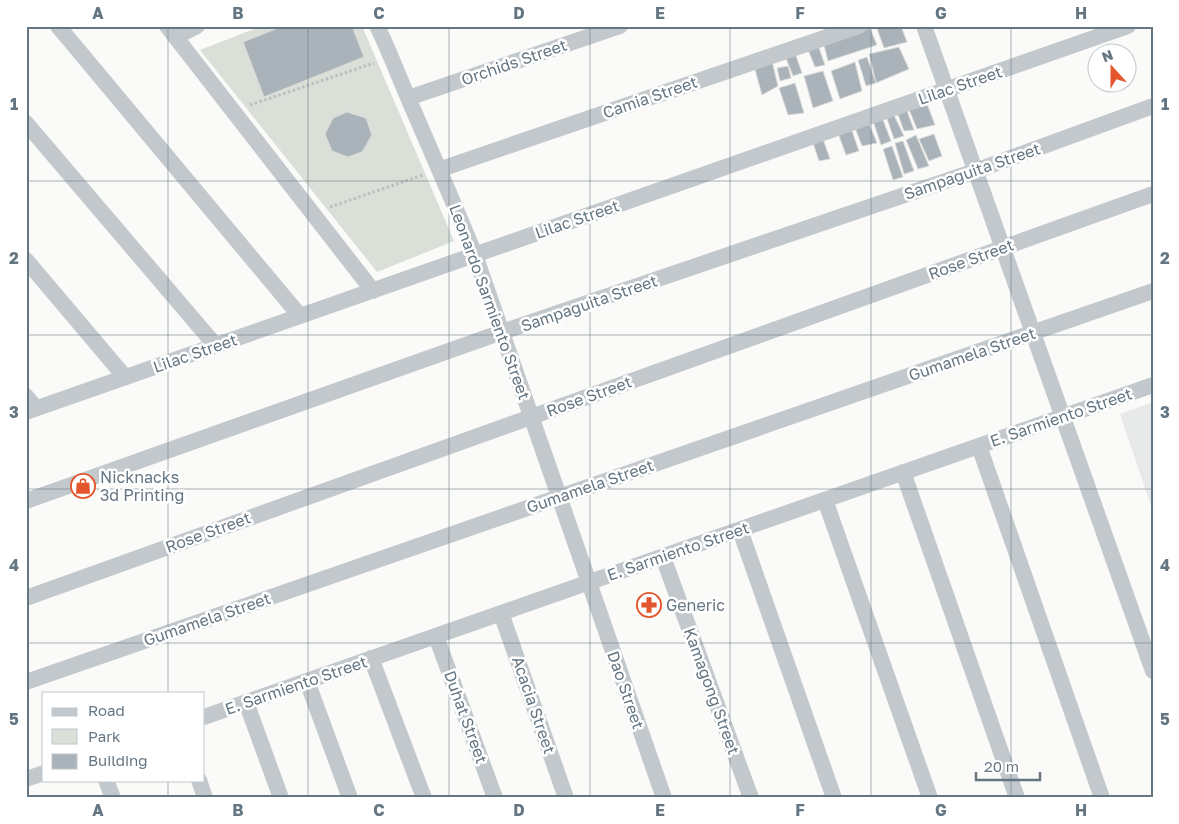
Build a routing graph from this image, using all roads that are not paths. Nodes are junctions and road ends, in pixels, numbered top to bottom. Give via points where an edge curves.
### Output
1 (58, 26) edge
2 (197, 26) edge
3 (377, 26) edge
4 (620, 26) edge
5 (859, 26) edge
6 (924, 26) edge
7 (1128, 26) edge
8 (171, 31) edge
9 (947, 90) junction
10 (408, 98) junction
11 (1153, 106) edge
12 (26, 123) edge
13 (441, 169) junction
14 (975, 171) junction
15 (1153, 194) edge
16 (1003, 248) junction
17 (475, 255) junction
18 (26, 260) edge
19 (372, 291) junction
20 (1153, 291) edge
21 (300, 316) junction
22 (502, 332) junction
23 (1033, 333) junction
24 (216, 346) junction
25 (125, 377) junction
26 (1153, 385) edge
27 (30, 405) edge
28 (1062, 416) junction
29 (531, 417) junction
30 (979, 446) junction
31 (903, 472) junction
32 (560, 497) junction
33 (825, 500) junction
34 (26, 501) edge
35 (740, 530) junction
36 (663, 557) junction
37 (588, 583) junction
38 (26, 598) edge
39 (501, 613) junction
40 (436, 636) junction
41 (371, 658) junction
42 (1153, 671) edge
43 (307, 681) junction
44 (26, 682) edge
45 (246, 702) junction
46 (205, 717) edge
47 (42, 774) edge
48 (26, 779) edge
49 (107, 782) edge
50 (200, 782) edge
51 (112, 798) edge
52 (205, 798) edge
53 (281, 798) edge
54 (350, 798) edge
55 (424, 798) edge
56 (495, 798) edge
57 (566, 798) edge
58 (664, 798) edge
59 (751, 798) edge
60 (834, 798) edge
61 (930, 798) edge
62 (1017, 798) edge
63 (1102, 798) edge

1 - 21 street
2 - 8 street
3 - 10 street, Leonardo Sarmiento Street
4 - 10 street, Orchids Street
5 - 13 street, Camia Street
6 - 9 street
7 - 9 street, Lilac Street
8 - 19 street
9 - 14 street
9 - 17 street, Lilac Street
10 - 13 street, Leonardo Sarmiento Street
11 - 14 street, Sampaguita Street
12 - 24 street
13 - 17 street, Leonardo Sarmiento Street
14 - 16 street
14 - 22 street, Sampaguita Street
15 - 16 street, Rose Street
16 - 23 street
16 - 29 street, Rose Street
17 - 19 street, Lilac Street
17 - 22 street, Leonardo Sarmiento Street
18 - 25 street
19 - 21 street, Lilac Street
20 - 23 street, Gumamela Street
21 - 24 street, Lilac Street
22 - 29 street, Leonardo Sarmiento Street
22 - 34 street, Sampaguita Street
23 - 28 street
23 - 32 street, Gumamela Street
24 - 25 street, Lilac Street
25 - 27 street, Lilac Street
26 - 28 street, E. Sarmiento Street
28 - 30 street, E. Sarmiento Street
28 - 42 street
29 - 32 street, Leonardo Sarmiento Street
29 - 38 street, Rose Street
30 - 31 street, E. Sarmiento Street
30 - 63 street
31 - 33 street, E. Sarmiento Street
31 - 62 street
32 - 37 street, Leonardo Sarmiento Street
32 - 44 street, Gumamela Street
33 - 35 street, E. Sarmiento Street
33 - 61 street
35 - 36 street, E. Sarmiento Street
35 - 60 street
36 - 37 street, E. Sarmiento Street
36 - 59 street, Kamagong Street
37 - 39 street, E. Sarmiento Street
37 - 58 street, Dao Street
39 - 40 street, E. Sarmiento Street
39 - 57 street, Acacia Street
40 - 41 street, E. Sarmiento Street
40 - 56 street, Duhat Street
41 - 43 street, E. Sarmiento Street
41 - 55 street
43 - 45 street, E. Sarmiento Street
43 - 54 street
45 - 46 street, E. Sarmiento Street
45 - 53 street
47 - 48 street
49 - 51 street
50 - 52 street

